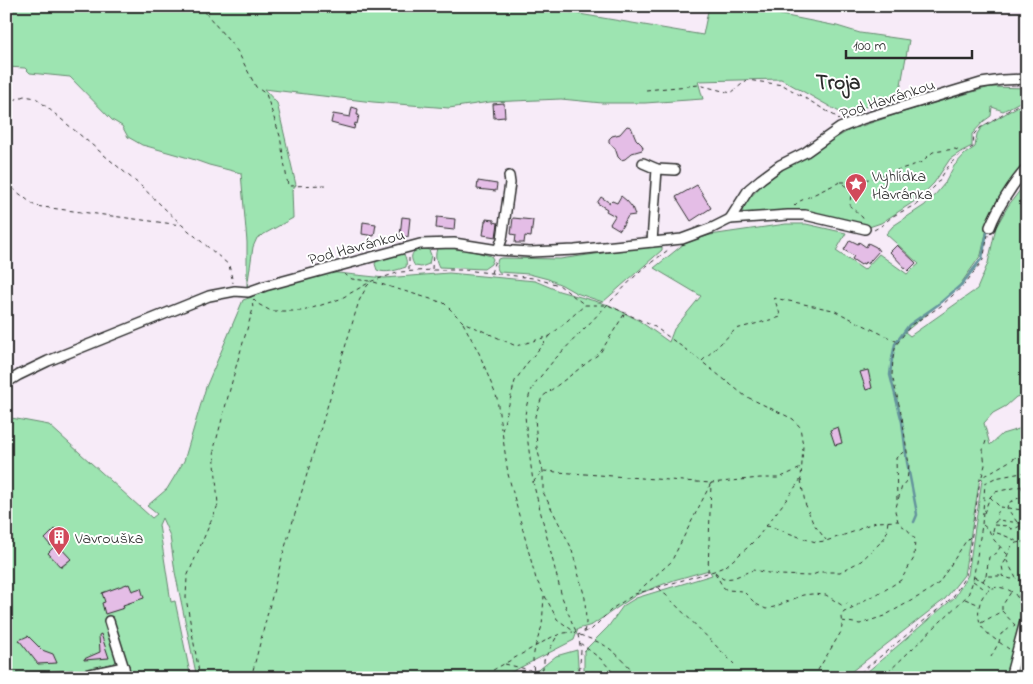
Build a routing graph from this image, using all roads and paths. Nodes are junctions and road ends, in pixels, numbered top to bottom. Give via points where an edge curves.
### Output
1 (200, 6) edge
2 (1027, 79) edge
3 (646, 90) dead end
4 (1027, 100) edge
5 (6, 103) edge
6 (844, 126) junction
7 (963, 152) junction
8 (643, 163) dead end
9 (1027, 168) edge
10 (657, 169) junction
11 (675, 170) dead end
12 (509, 176) dead end
13 (840, 182) junction
14 (6, 183) edge
15 (328, 185) dead end
16 (788, 215) junction
17 (730, 219) junction
18 (182, 226) junction
19 (990, 227) joint
20 (865, 229) junction
21 (652, 242) junction
22 (434, 244) junction
23 (409, 247) junction
24 (669, 249) dead end
25 (498, 250) junction
26 (335, 267) junction
27 (432, 270) junction
28 (409, 271) junction
29 (491, 273) junction
30 (372, 281) junction
31 (234, 291) junction
32 (248, 292) junction
33 (585, 305) junction
34 (608, 305) junction
35 (626, 313) junction
36 (463, 322) junction
37 (550, 336) junction
38 (899, 342) junction
39 (701, 361) junction
40 (6, 383) edge
41 (502, 432) junction
42 (986, 441) dead end
43 (907, 449) junction
44 (1027, 451) edge
45 (802, 467) junction
46 (543, 471) junction
47 (1027, 472) edge
48 (982, 477) junction
49 (801, 479) junction
50 (533, 482) junction
51 (711, 483) junction
52 (1020, 486) junction
53 (1027, 486) edge
54 (990, 497) junction
55 (1026, 497) edge
56 (897, 501) junction
57 (1027, 506) edge
58 (1000, 507) junction
59 (1007, 508) junction
60 (1022, 510) junction
61 (983, 518) junction
62 (998, 520) junction
63 (1004, 520) junction
64 (888, 521) junction
65 (898, 521) junction
66 (1017, 522) junction
67 (1024, 523) junction
68 (1027, 524) edge
69 (982, 525) junction
70 (765, 526) junction
71 (994, 526) junction
72 (1008, 526) junction
73 (993, 532) junction
74 (971, 536) junction
75 (992, 536) junction
76 (826, 541) junction
77 (1017, 542) junction
78 (1026, 542) edge
79 (1000, 547) junction
80 (1027, 553) edge
81 (1008, 556) junction
82 (1006, 560) junction
83 (714, 571) junction
84 (708, 572) junction
85 (973, 576) junction
86 (986, 576) junction
87 (1002, 576) junction
88 (1016, 578) junction
89 (973, 581) junction
90 (984, 581) junction
91 (1022, 581) junction
92 (658, 587) junction
93 (992, 588) junction
94 (987, 590) junction
95 (1011, 591) junction
96 (635, 594) junction
97 (544, 595) junction
98 (1017, 598) junction
99 (964, 599) junction
100 (980, 605) junction
101 (854, 608) junction
102 (1002, 611) junction
103 (109, 621) dead end
104 (841, 621) junction
105 (1022, 621) edge
106 (980, 624) junction
107 (574, 632) junction
108 (584, 633) junction
109 (558, 635) junction
110 (578, 635) junction
111 (999, 642) junction
112 (580, 643) junction
113 (535, 646) junction
114 (1016, 654) junction
115 (991, 657) dead end
116 (503, 664) junction
117 (734, 664) dead end
118 (124, 668) junction
119 (534, 676) edge
120 (27, 678) edge
121 (127, 678) edge
122 (200, 678) edge
123 (251, 678) edge
124 (479, 678) edge
125 (539, 678) edge
126 (579, 678) edge
127 (618, 678) edge
128 (639, 678) edge
129 (816, 678) edge
130 (854, 678) edge
131 (882, 678) edge
132 (1010, 678) edge

1 - 15 path via 238,52 256,87 266,94 280,136 288,186
2 - 6 street, Pod Havránkou via 981,83
3 - 6 path via 699,86 730,93 747,80 783,85 836,116
4 - 7 path via 980,128 974,134 973,147
5 - 18 path via 24,96 36,98 142,186
6 - 17 street, Pod Havránkou via 761,179 749,189
7 - 13 path via 933,152 920,163 888,174
7 - 20 path via 917,204 874,230
8 - 10 street
9 - 19 street
10 - 11 street
10 - 21 street
12 - 25 street
13 - 16 path via 798,202
13 - 20 path via 851,190 850,206 863,218
14 - 18 path via 35,206
16 - 17 street, Pod Havránkou
16 - 20 street, Pod Havránkou via 805,214
17 - 21 street, Pod Havránkou via 682,239
18 - 31 path via 229,265
19 - 38 path via 983,260 964,285 941,306 911,325
21 - 25 street, Pod Havránkou via 575,250
22 - 23 street, Pod Havránkou
22 - 25 street, Pod Havránkou via 454,243
22 - 27 path
23 - 26 street, Pod Havránkou
23 - 28 path
24 - 34 path via 640,271
25 - 29 path
26 - 30 path via 352,279
26 - 32 street, Pod Havránkou
27 - 28 path
27 - 29 path
28 - 30 path
29 - 33 path via 559,285
30 - 32 path via 340,299 303,311 270,311 258,304
30 - 36 path via 444,303
30 - 123 path via 359,300 283,554
31 - 32 street, Pod Havránkou
31 - 40 street, Pod Havránkou via 209,296 48,361
32 - 122 path via 253,309 214,449 218,505 187,577 186,598
33 - 34 path
33 - 37 path
34 - 35 path
34 - 50 path via 554,360 530,393 525,415
35 - 39 path via 655,327
35 - 46 path via 600,353 542,398 535,416 537,448
36 - 37 path via 516,346
36 - 41 path via 497,398
37 - 41 path via 515,381
38 - 39 path via 833,310 774,298 781,317 736,329
38 - 43 path via 893,358 892,375
39 - 45 path via 745,396 793,419 800,427
41 - 97 path via 508,474 536,579
42 - 48 path
43 - 56 path via 907,480
43 - 56 path via 896,458
44 - 48 path
45 - 49 path
45 - 51 path via 779,478
46 - 50 path
46 - 51 path
46 - 108 path via 543,492 571,547 585,598
47 - 61 path via 986,483
48 - 74 path
49 - 70 path
49 - 76 path via 813,523
50 - 110 path via 562,597
51 - 84 path
51 - 96 path via 671,562
52 - 53 path
52 - 54 path via 996,492
52 - 55 path
54 - 58 path
54 - 61 path
55 - 59 path via 1008,503
56 - 65 path
57 - 60 path
58 - 59 path
58 - 62 path
59 - 60 path
59 - 66 path
60 - 67 path
61 - 69 path
62 - 63 path
62 - 71 path
63 - 66 path
63 - 72 path
64 - 65 path
64 - 76 path via 876,522
64 - 83 path via 886,536 880,543 860,562 840,572 820,572 810,576 753,570 723,579
65 - 101 path via 915,538 914,558 901,580
66 - 67 path
67 - 68 path
67 - 72 path via 1014,529
69 - 75 path
69 - 85 path
70 - 76 path via 804,540
70 - 83 path via 747,548 726,566
71 - 72 path
71 - 73 path
73 - 75 path
73 - 77 path
74 - 104 path via 939,583 925,593 884,616 860,624
74 - 130 path via 966,575 953,597
75 - 79 path
77 - 78 path
77 - 81 path via 1011,545
79 - 81 path
79 - 86 path via 990,557
80 - 91 path
81 - 82 path
82 - 87 path
82 - 88 path
83 - 84 path
83 - 101 path via 727,590 743,592 766,608 812,594 826,595 842,606 848,603
84 - 92 path
85 - 89 path
85 - 90 path
86 - 87 path
86 - 90 path
87 - 88 path
88 - 91 path
89 - 94 path
89 - 99 path
90 - 93 path
91 - 98 path
92 - 96 path
92 - 117 path
93 - 94 path
93 - 95 path
94 - 100 path
95 - 98 path
95 - 102 path
96 - 108 path
97 - 107 path via 557,619
97 - 113 path via 542,626
98 - 105 path
99 - 100 path
99 - 131 path
100 - 106 path
101 - 104 path via 844,612
102 - 105 path
102 - 106 path
103 - 118 street
104 - 129 path via 841,632
105 - 111 path via 1001,634
105 - 114 street
106 - 111 path
107 - 109 path
107 - 110 path
108 - 110 path
109 - 113 path
109 - 125 path via 544,660
110 - 112 path
110 - 128 path via 609,648
111 - 114 path
111 - 115 path
112 - 126 path
112 - 127 path
113 - 116 path
113 - 119 path
114 - 132 street
116 - 119 path via 530,670
116 - 124 path
118 - 120 street via 84,675
118 - 121 street

